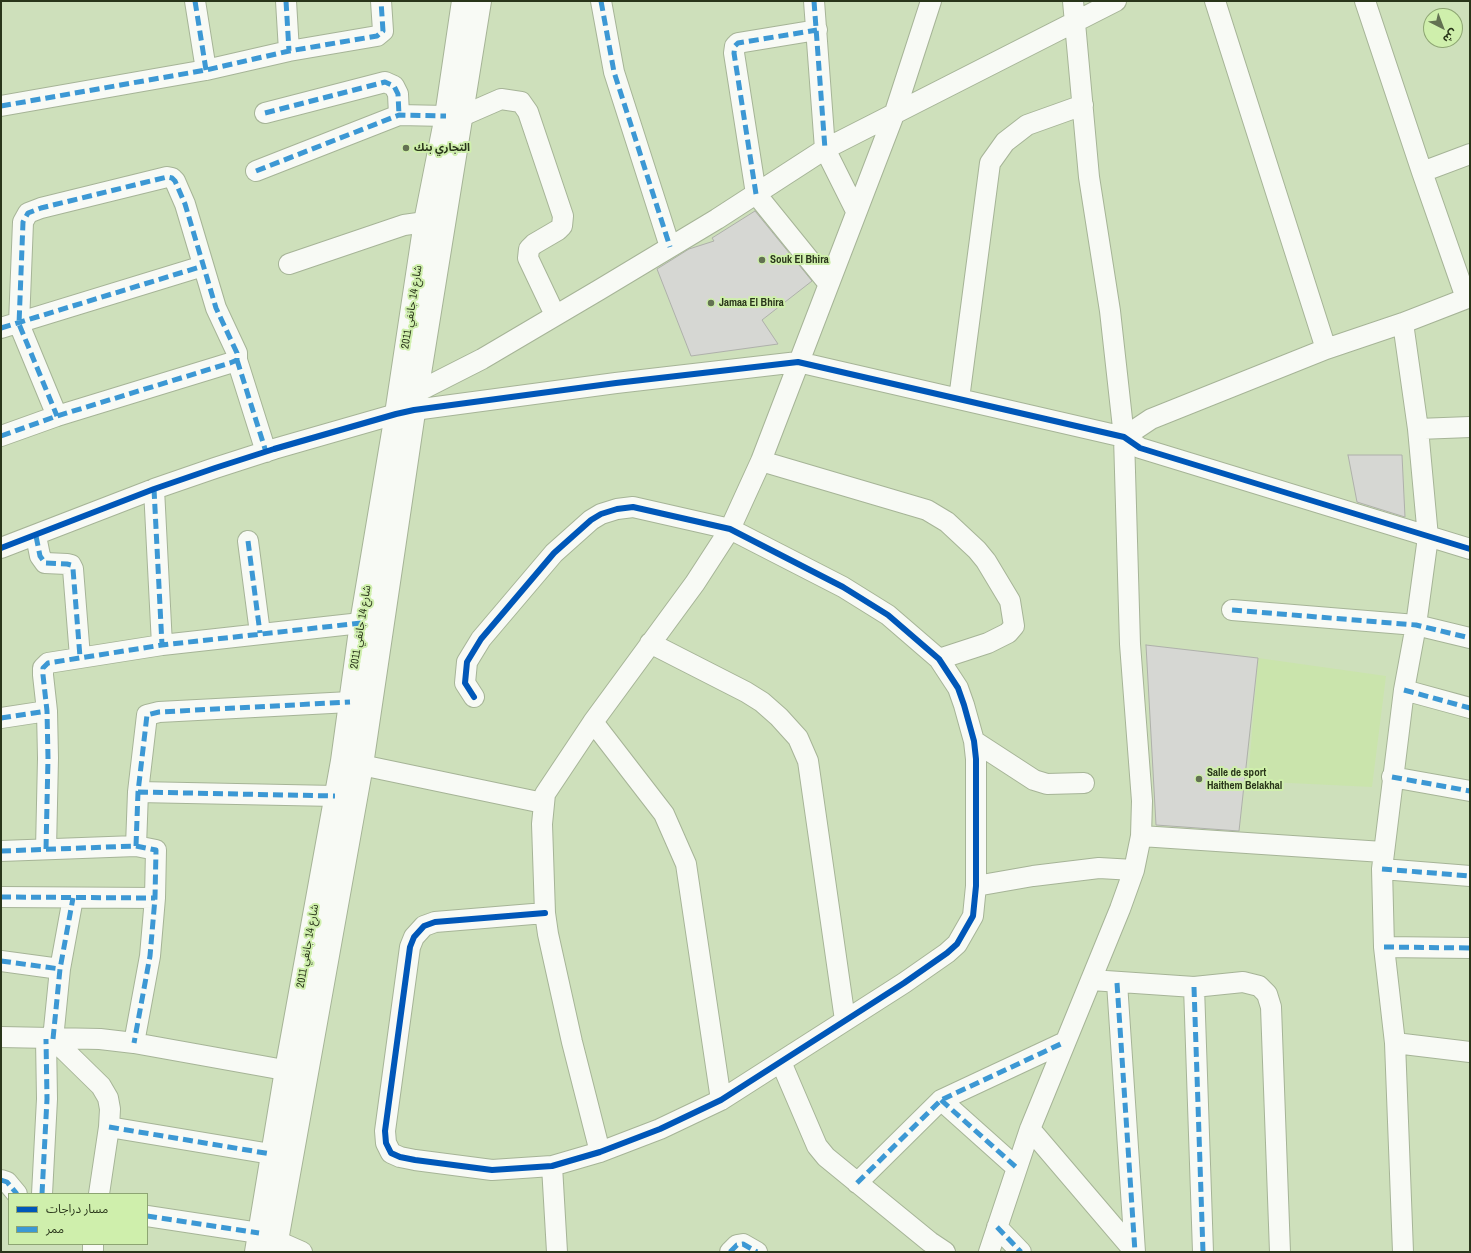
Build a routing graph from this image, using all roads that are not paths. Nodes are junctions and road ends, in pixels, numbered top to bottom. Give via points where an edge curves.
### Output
1 (195, 1) edge
2 (286, 1) edge
3 (381, 1) edge
4 (463, 1) edge
5 (480, 1) edge
6 (601, 1) edge
7 (814, 1) edge
8 (931, 1) edge
9 (1073, 1) edge
10 (1116, 1) edge
11 (1215, 1) edge
12 (1365, 1) edge
13 (1076, 22) junction
14 (817, 30) junction
15 (289, 51) junction
16 (206, 70) junction
17 (1083, 105) junction
18 (1, 106) edge
19 (895, 112) junction
20 (265, 113) dead end
21 (399, 115) junction
22 (454, 116) junction
23 (825, 149) junction
24 (1470, 154) edge
25 (256, 171) dead end
26 (1422, 172) junction
27 (756, 194) junction
28 (856, 212) junction
29 (425, 222) junction
30 (670, 247) junction
31 (289, 264) dead end
32 (203, 266) junction
33 (828, 283) junction
34 (1468, 298) edge
35 (555, 315) junction
36 (1403, 323) junction
37 (10, 326) edge
38 (1326, 349) junction
39 (237, 360) junction
40 (798, 362) junction
41 (959, 399) junction
42 (409, 405) junction
43 (57, 416) junction
44 (1470, 427) edge
45 (1418, 429) junction
46 (1, 436) edge
47 (1124, 437) junction
48 (266, 452) junction
49 (761, 461) junction
50 (154, 489) junction
51 (730, 529) junction
52 (36, 536) junction
53 (1428, 537) junction
54 (248, 541) dead end
55 (1, 548) edge
56 (1470, 549) edge
57 (1232, 610) dead end
58 (362, 623) junction
59 (1416, 625) junction
60 (260, 633) junction
61 (1470, 638) edge
62 (650, 643) junction
63 (162, 645) junction
64 (80, 657) junction
65 (939, 659) junction
66 (1404, 690) junction
67 (474, 697) dead end
68 (350, 702) junction
69 (1470, 708) edge
70 (46, 711) junction
71 (1, 718) edge
72 (592, 722) junction
73 (974, 741) junction
74 (352, 763) junction
75 (1392, 777) junction
76 (1084, 783) dead end
77 (1470, 791) edge
78 (138, 792) junction
79 (335, 796) junction
80 (543, 803) junction
81 (1141, 836) junction
82 (136, 846) junction
83 (46, 848) junction
84 (1, 850) edge
85 (1383, 860) junction
86 (1134, 870) junction
87 (1470, 876) edge
88 (976, 886) junction
89 (1, 897) edge
90 (73, 898) junction
91 (156, 898) junction
92 (545, 913) junction
93 (1384, 947) junction
94 (1470, 948) edge
95 (1, 961) edge
96 (60, 969) junction
97 (1091, 980) junction
98 (1117, 983) junction
99 (1194, 987) junction
100 (844, 1020) junction
101 (1, 1037) edge
102 (49, 1039) junction
103 (1065, 1042) junction
104 (134, 1043) junction
105 (1395, 1043) junction
106 (1470, 1052) edge
107 (781, 1062) junction
108 (286, 1070) junction
109 (307, 1074) junction
110 (721, 1100) junction
111 (941, 1100) junction
112 (109, 1127) junction
113 (1030, 1129) junction
114 (600, 1152) junction
115 (271, 1154) junction
116 (552, 1166) junction
117 (1017, 1168) junction
118 (1, 1180) edge
119 (857, 1183) junction
120 (16, 1193) edge
121 (42, 1193) edge
122 (99, 1193) edge
123 (148, 1216) edge
124 (996, 1227) junction
125 (267, 1245) edge
126 (932, 1249) edge
127 (302, 1252) edge
128 (557, 1252) edge
129 (730, 1252) edge
130 (757, 1252) edge
131 (989, 1252) edge
132 (1021, 1252) edge
133 (1135, 1252) edge
134 (1203, 1252) edge
135 (1280, 1252) edge
136 (1403, 1252) edge

1 - 16 street
2 - 15 street
3 - 15 street via 383,31 377,36
4 - 22 main road, شارع 14 جانفي 2011
5 - 22 main road, شارع 14 جانفي 2011
6 - 30 street via 614,72
7 - 14 street
8 - 19 street
9 - 13 street
10 - 13 street
11 - 38 street
12 - 26 street
13 - 17 street
13 - 19 street
14 - 23 street
14 - 27 street via 738,43 735,46
15 - 16 street
16 - 18 street
17 - 41 street via 1027,125 1005,142 990,163
17 - 47 street via 1089,177 1110,310
19 - 23 street
19 - 28 street
20 - 21 street via 385,82 394,86 398,94
21 - 22 street
21 - 25 street
22 - 29 main road, شارع 14 جانفي 2011
22 - 35 street via 501,98 521,102 528,112 563,216 562,226 534,244 529,249 528,258
22 - 42 main road, شارع 14 جانفي 2011
23 - 27 street
23 - 28 street
24 - 26 street
26 - 34 street
27 - 30 street
27 - 33 street
28 - 33 street
29 - 31 street via 404,225
29 - 42 main road, شارع 14 جانفي 2011
30 - 35 street
32 - 37 street
32 - 37 street via 185,204 172,178 167,177 41,208 28,213 23,222
32 - 39 street via 216,308 237,353
33 - 40 street
34 - 36 street
35 - 42 street
36 - 38 street
36 - 45 street
37 - 43 street
38 - 47 street via 1151,419
39 - 43 street
39 - 48 street
40 - 41 street
40 - 42 street
40 - 49 street
41 - 47 street
42 - 48 street
42 - 58 main road, شارع 14 جانفي 2011
42 - 74 main road, شارع 14 جانفي 2011
43 - 46 street
44 - 45 street
45 - 53 street
47 - 53 street via 1140,448
47 - 81 street via 1130,644 1142,801
48 - 50 street
49 - 51 street
49 - 65 street via 927,510 947,522 977,550 1010,601 1014,626 1008,633 988,643
50 - 52 street
50 - 63 street
51 - 62 street via 695,583
51 - 65 street via 843,588 888,615
51 - 67 street via 633,507 617,509 591,520 554,553 476,645 467,662 464,683
52 - 55 street
52 - 64 street via 40,556 45,563 67,564 73,569
53 - 56 street
53 - 59 street
54 - 60 street
57 - 59 street
58 - 60 street
58 - 68 main road, شارع 14 جانفي 2011
59 - 61 street
59 - 66 street
60 - 63 street
62 - 72 street
62 - 100 street via 762,702 798,738 808,761
63 - 64 street
64 - 70 street via 48,664 43,668
65 - 73 street via 958,688
66 - 69 street
66 - 75 street
68 - 74 main road, شارع 14 جانفي 2011
68 - 78 street via 159,712 147,715
70 - 71 street
70 - 83 street
72 - 80 street via 548,789
72 - 110 street via 664,814 686,864
73 - 76 street via 1034,780 1047,784
73 - 88 street via 977,809
74 - 79 main road, شارع 14 جانفي 2011
74 - 80 street
74 - 109 main road, شارع 14 جانفي 2011
75 - 77 street
75 - 85 street
78 - 79 street
78 - 82 street
79 - 108 main road, شارع 14 جانفي 2011
80 - 92 street
81 - 85 street
81 - 86 street
82 - 83 street
82 - 91 street via 156,850
83 - 84 street
85 - 87 street
85 - 93 street
86 - 88 street via 1099,868
86 - 97 street
88 - 100 street via 973,916 958,944 904,983
89 - 90 street
90 - 91 street
90 - 96 street
91 - 104 street via 150,956
92 - 114 street via 572,1042
92 - 116 street via 435,922 424,926 414,936 410,947 385,1131 386,1143 391,1153 407,1159 492,1170
93 - 94 street
93 - 105 street
95 - 96 street
96 - 102 street
97 - 98 street
97 - 103 street
98 - 99 street
98 - 133 street
99 - 134 street
99 - 135 street via 1243,982 1259,986 1267,994 1271,1007
100 - 107 street
101 - 102 street
102 - 104 street via 100,1039
102 - 112 street via 101,1086 108,1098
102 - 121 street
103 - 111 street
103 - 113 street
104 - 108 street
105 - 106 street
105 - 136 street
107 - 110 street
107 - 119 street via 817,1146
108 - 109 street
108 - 115 main road, شارع 14 جانفي 2011
109 - 125 main road, شارع 14 جانفي 2011
110 - 114 street via 660,1129
111 - 117 street
111 - 119 street
112 - 115 street
112 - 122 street
113 - 117 street
113 - 133 street
114 - 116 street
115 - 125 main road, شارع 14 جانفي 2011
116 - 128 street
117 - 124 street
118 - 120 street via 7,1182
119 - 126 street
123 - 125 street
124 - 131 street
124 - 132 street
125 - 127 street
129 - 130 street via 737,1245 743,1244

